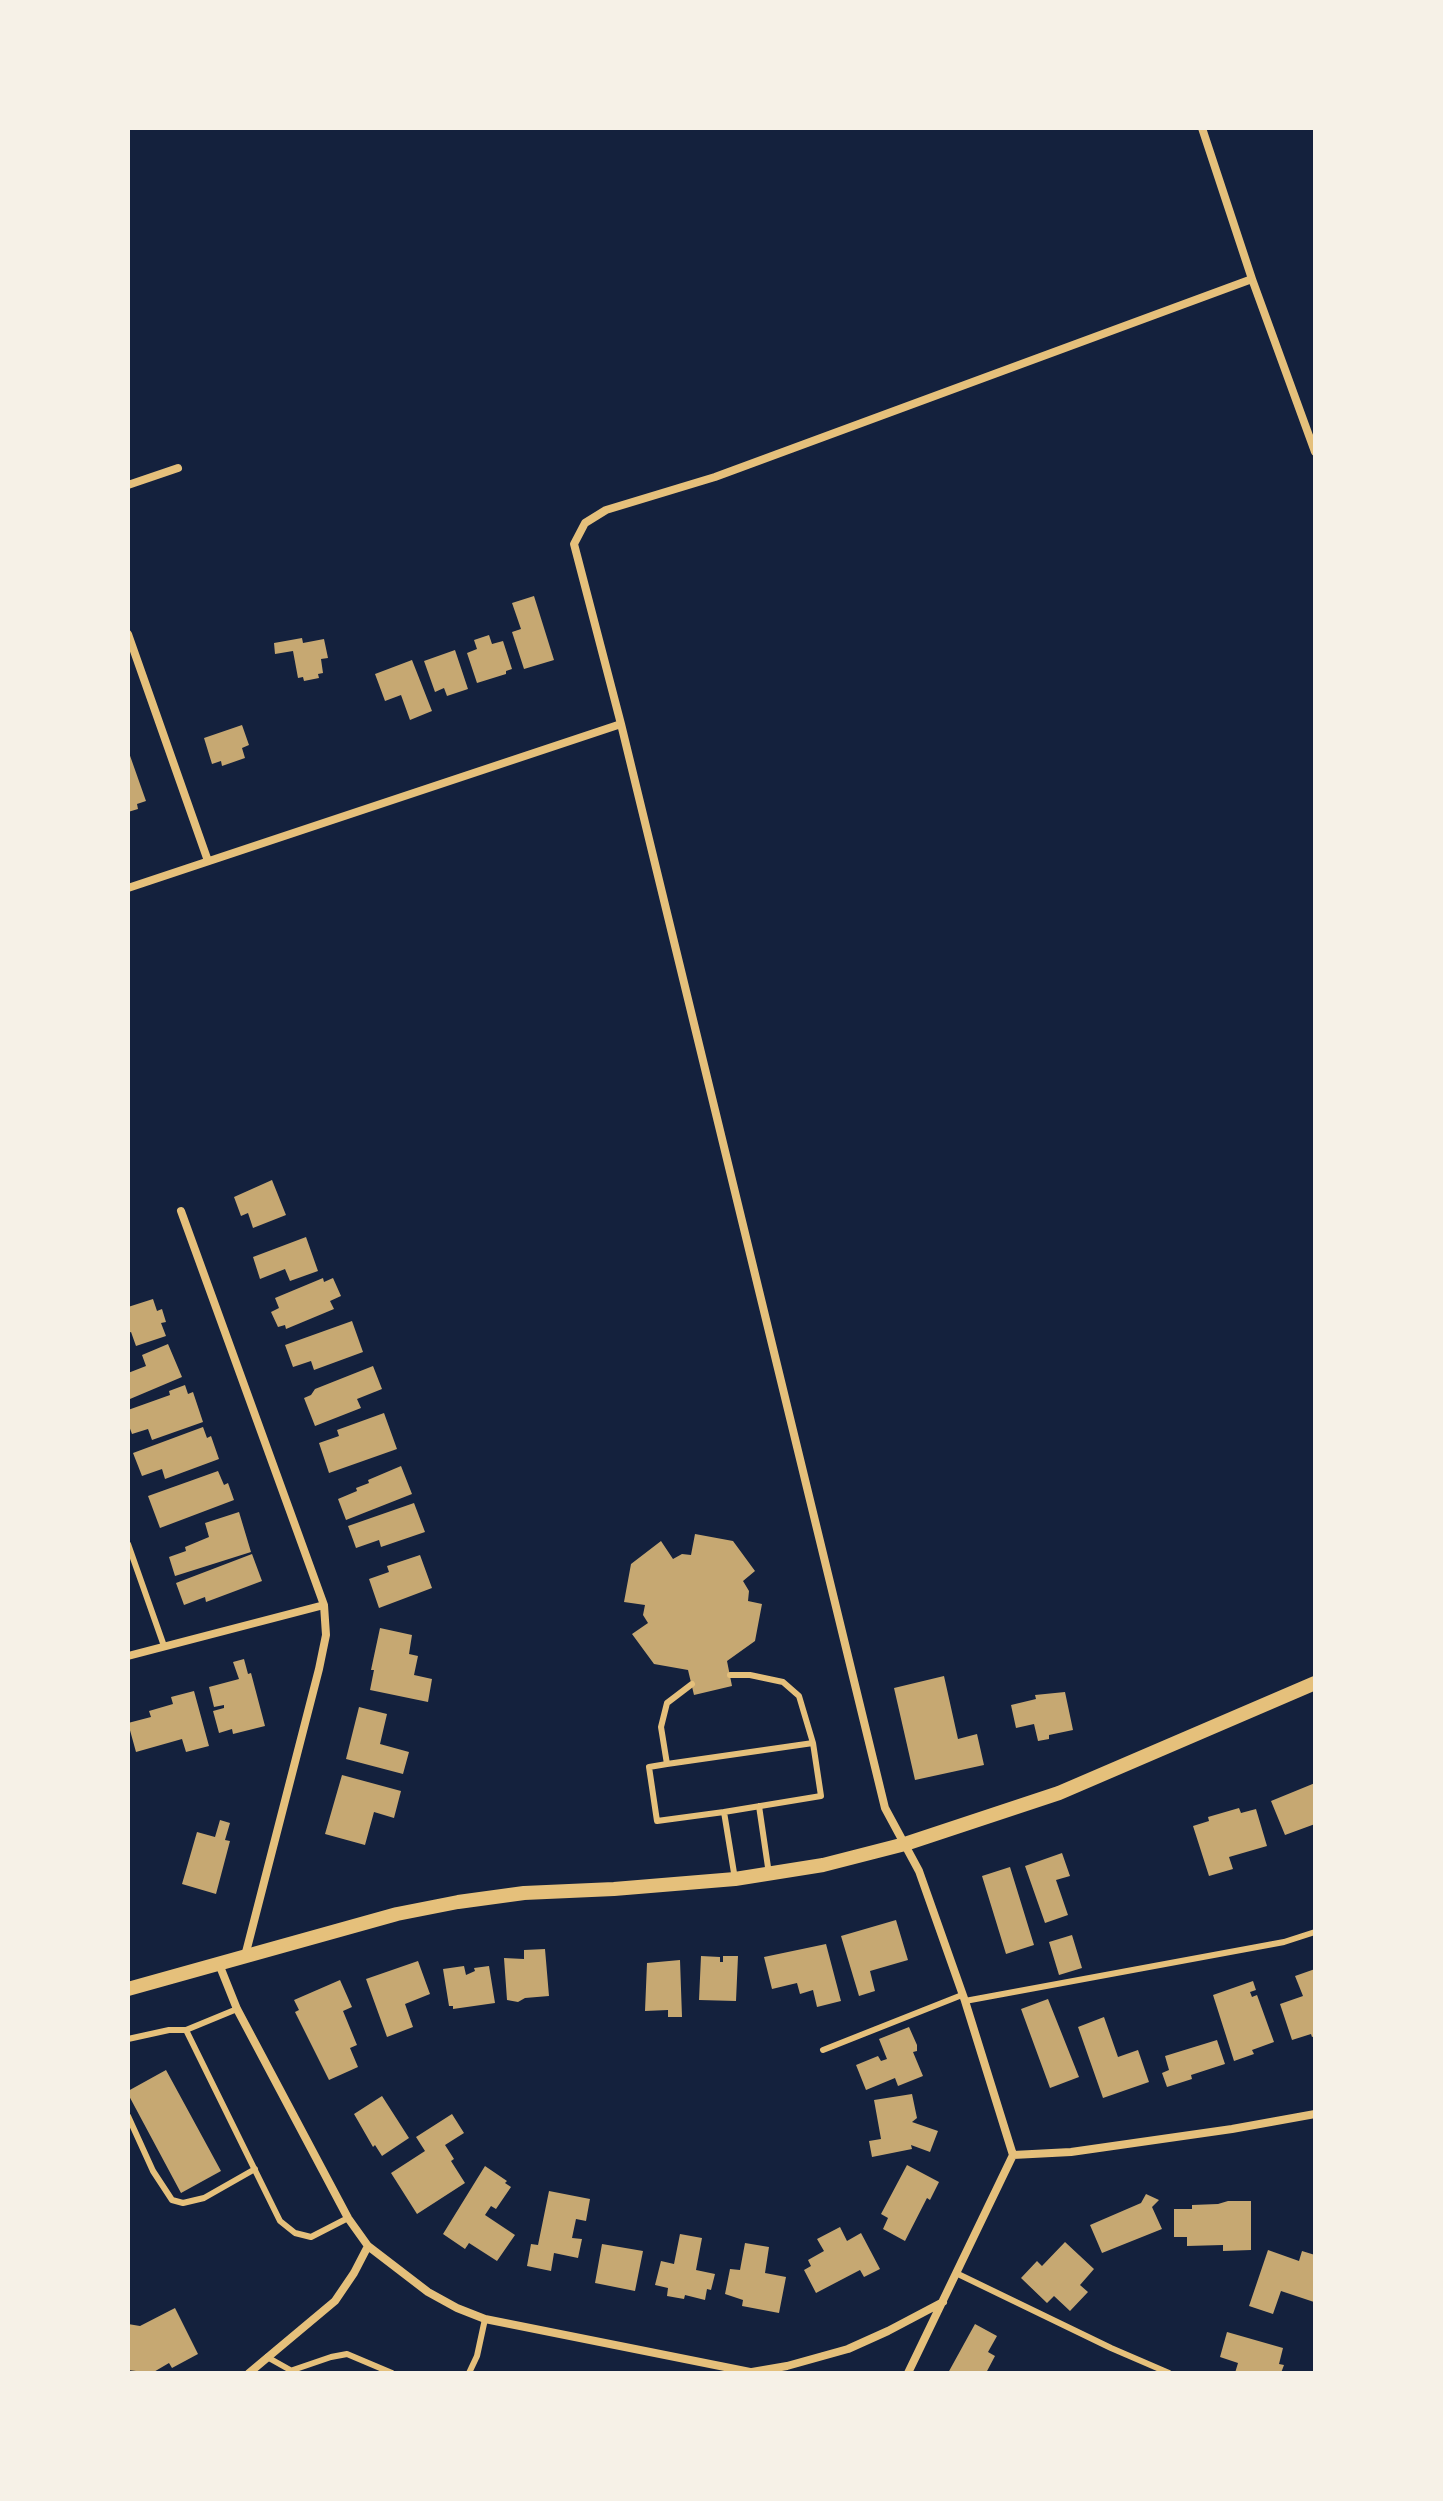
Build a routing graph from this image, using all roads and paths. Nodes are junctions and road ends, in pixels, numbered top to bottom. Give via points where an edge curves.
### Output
1 (1202, 128) edge
2 (1252, 279) junction
3 (1315, 452) edge
4 (178, 468) dead end
5 (128, 485) edge
6 (128, 634) edge
7 (621, 724) junction
8 (208, 861) junction
9 (128, 888) edge
10 (181, 1211) dead end
11 (128, 1544) edge
12 (324, 1605) junction
13 (164, 1646) junction
14 (128, 1656) edge
15 (730, 1675) dead end
16 (1315, 1683) edge
17 (692, 1684) dead end
18 (813, 1743) junction
19 (667, 1764) junction
20 (759, 1806) junction
21 (724, 1812) junction
22 (905, 1844) junction
23 (769, 1874) junction
24 (735, 1879) junction
25 (1315, 1932) edge
26 (245, 1956) junction
27 (219, 1964) junction
28 (128, 1989) edge
29 (963, 1998) junction
30 (237, 2009) junction
31 (186, 2030) junction
32 (128, 2039) edge
33 (823, 2050) dead end
34 (1315, 2114) edge
35 (128, 2116) edge
36 (1013, 2155) junction
37 (255, 2169) junction
38 (348, 2218) junction
39 (368, 2246) junction
40 (958, 2274) junction
41 (944, 2302) junction
42 (485, 2319) junction
43 (267, 2357) junction
44 (292, 2372) edge
45 (754, 2372) edge
46 (249, 2373) edge
47 (392, 2373) edge
48 (469, 2373) edge
49 (908, 2373) edge
50 (1169, 2373) edge

1 - 2 street
2 - 3 street
2 - 7 street via 731,471 606,510 585,523 574,544 577,562
4 - 5 street
6 - 8 street
7 - 8 street
7 - 22 street via 885,1808
8 - 9 street
10 - 12 street
11 - 13 lane
12 - 13 street
12 - 26 street via 326,1635 319,1669
13 - 14 street
15 - 18 lane via 783,1682 799,1696
16 - 22 street via 1059,1793
17 - 19 lane via 667,1703 661,1727
18 - 19 lane
18 - 20 lane via 821,1796
19 - 21 lane via 649,1767 657,1821
20 - 21 lane
20 - 23 lane
21 - 24 lane
22 - 23 street
22 - 29 street
23 - 24 street
24 - 26 street via 458,1902
25 - 29 lane via 1284,1942
26 - 27 street
27 - 28 street
27 - 30 street
29 - 33 lane
29 - 36 street
30 - 31 lane
30 - 38 street
31 - 32 lane
31 - 37 lane
34 - 36 street via 1071,2152
35 - 37 lane via 172,2200 204,2198
36 - 40 street
37 - 38 lane via 280,2221 295,2233 311,2237
38 - 39 street
39 - 42 street via 428,2292
39 - 43 street via 335,2301
40 - 41 street
40 - 50 lane
41 - 45 street via 848,2349
41 - 49 street
42 - 45 street
42 - 48 lane
43 - 44 lane
43 - 46 street
44 - 47 lane via 347,2354

